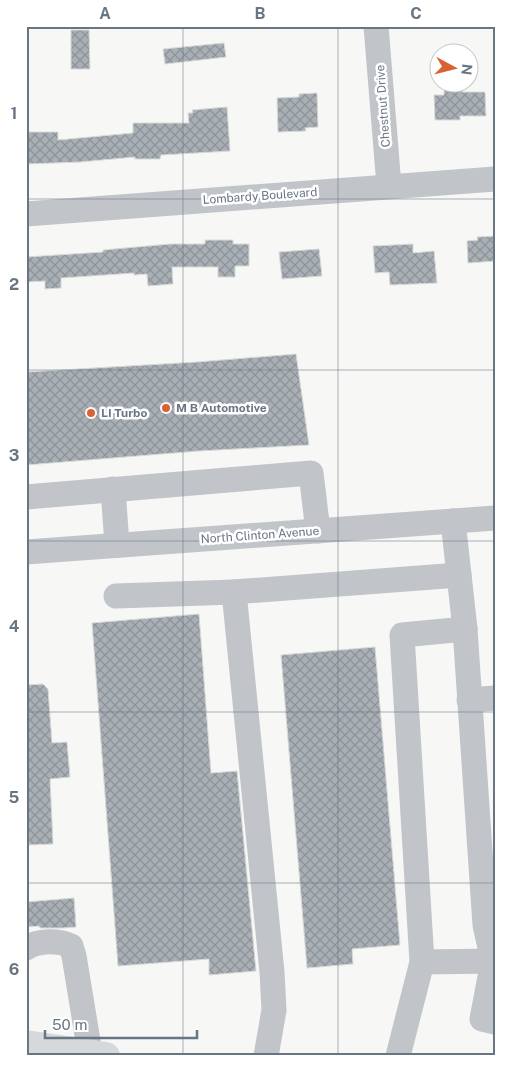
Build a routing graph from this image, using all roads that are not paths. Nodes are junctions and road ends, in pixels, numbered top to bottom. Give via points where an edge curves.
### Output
1 (376, 26) edge
2 (495, 179) edge
3 (389, 186) junction
4 (26, 214) edge
5 (113, 489) junction
6 (26, 497) edge
7 (495, 518) edge
8 (453, 521) junction
9 (318, 531) junction
10 (117, 546) junction
11 (26, 552) edge
12 (459, 575) junction
13 (234, 592) junction
14 (116, 596) dead end
15 (465, 629) junction
16 (495, 698) edge
17 (469, 700) junction
18 (26, 948) edge
19 (494, 961) edge
20 (422, 962) junction
21 (495, 1022) edge
22 (26, 1044) edge
23 (98, 1055) edge
24 (266, 1056) edge
25 (398, 1056) edge

1 - 3 street, Chestnut Drive
2 - 3 street, Lombardy Boulevard
3 - 4 street, Lombardy Boulevard
5 - 6 street
5 - 9 street via 312,473
5 - 10 street
7 - 8 street, North Clinton Avenue
8 - 9 street, North Clinton Avenue
8 - 12 street
9 - 10 street, North Clinton Avenue
10 - 11 street, North Clinton Avenue
12 - 13 street
12 - 15 street
13 - 14 street
13 - 24 street via 272,972 274,1010
15 - 17 street
15 - 20 street via 402,635
16 - 17 street
17 - 19 street via 486,925
18 - 23 street via 34,943 62,942 71,946
19 - 20 street
19 - 21 street via 482,1019
20 - 25 street
22 - 23 main road

